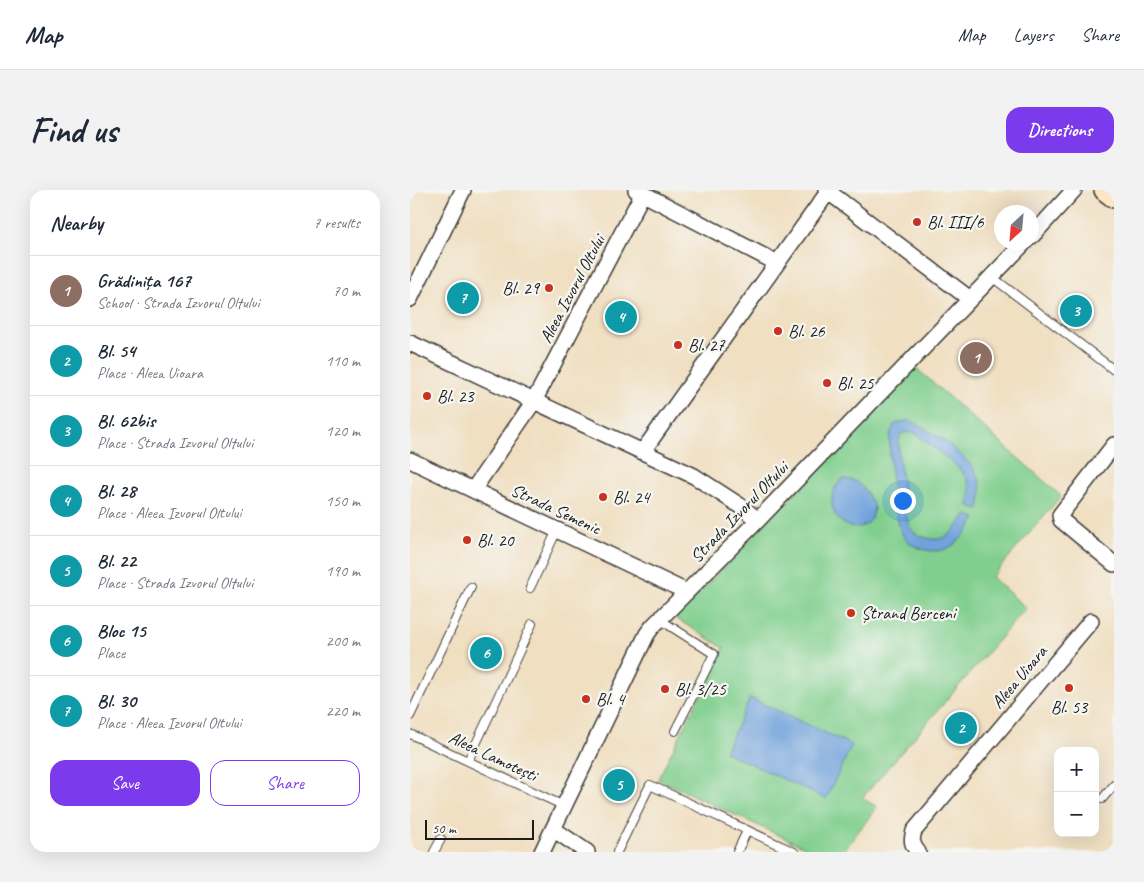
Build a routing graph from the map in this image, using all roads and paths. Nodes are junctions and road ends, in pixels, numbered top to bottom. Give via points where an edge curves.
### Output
1 (463, 190) edge
2 (1074, 190) edge
3 (1104, 190) edge
4 (827, 191) edge
5 (640, 192) edge
6 (1114, 197) edge
7 (1039, 228) edge
8 (1017, 250) edge
9 (777, 263) junction
10 (992, 277) junction
11 (410, 299) edge
12 (970, 300) junction
13 (410, 343) edge
14 (1114, 370) edge
15 (534, 401) junction
16 (642, 451) junction
17 (1112, 452) edge
18 (410, 460) edge
19 (473, 490) junction
20 (758, 520) junction
21 (557, 530) junction
22 (1114, 564) edge
23 (471, 587) dead end
24 (530, 588) dead end
25 (687, 592) junction
26 (659, 619) junction
27 (1090, 621) dead end
28 (532, 624) dead end
29 (410, 716) edge
30 (675, 731) dead end
31 (410, 734) edge
32 (468, 761) junction
33 (1114, 785) edge
34 (1102, 799) dead end
35 (564, 806) junction
36 (553, 829) junction
37 (747, 830) junction
38 (441, 839) dead end
39 (434, 852) edge
40 (542, 852) edge
41 (587, 852) edge
42 (617, 852) edge
43 (737, 852) edge
44 (794, 852) edge
45 (918, 852) edge

1 - 11 street
2 - 7 street
3 - 6 main road
4 - 9 street
4 - 12 street
5 - 9 street, Aleea Izvorul Oltului
5 - 15 street, Aleea Izvorul Oltului
8 - 10 street, Strada Izvorul Oltului
9 - 16 street
10 - 12 street, Strada Izvorul Oltului
10 - 14 lane
12 - 20 street, Strada Izvorul Oltului
13 - 15 street
15 - 16 street
15 - 19 street, Aleea Izvorul Oltului
16 - 20 street via 694,476
17 - 22 street via 1060,515 1061,520
18 - 19 street, Strada Semenic
19 - 21 street, Strada Semenic
20 - 25 street, Strada Izvorul Oltului
21 - 24 lane
21 - 25 street, Strada Semenic
23 - 29 lane
25 - 26 street, Strada Izvorul Oltului
26 - 30 lane via 714,654
26 - 35 street, Strada Izvorul Oltului via 647,634
27 - 45 street, Aleea Uioara via 914,831 912,838
28 - 32 lane
31 - 32 lane, Aleea Lamotești
32 - 35 lane, Aleea Lamotești
33 - 34 lane
35 - 36 street, Strada Izvorul Oltului
36 - 40 street, Strada Izvorul Oltului
36 - 41 street
37 - 42 lane via 650,785
37 - 43 lane
37 - 44 lane
38 - 39 lane

